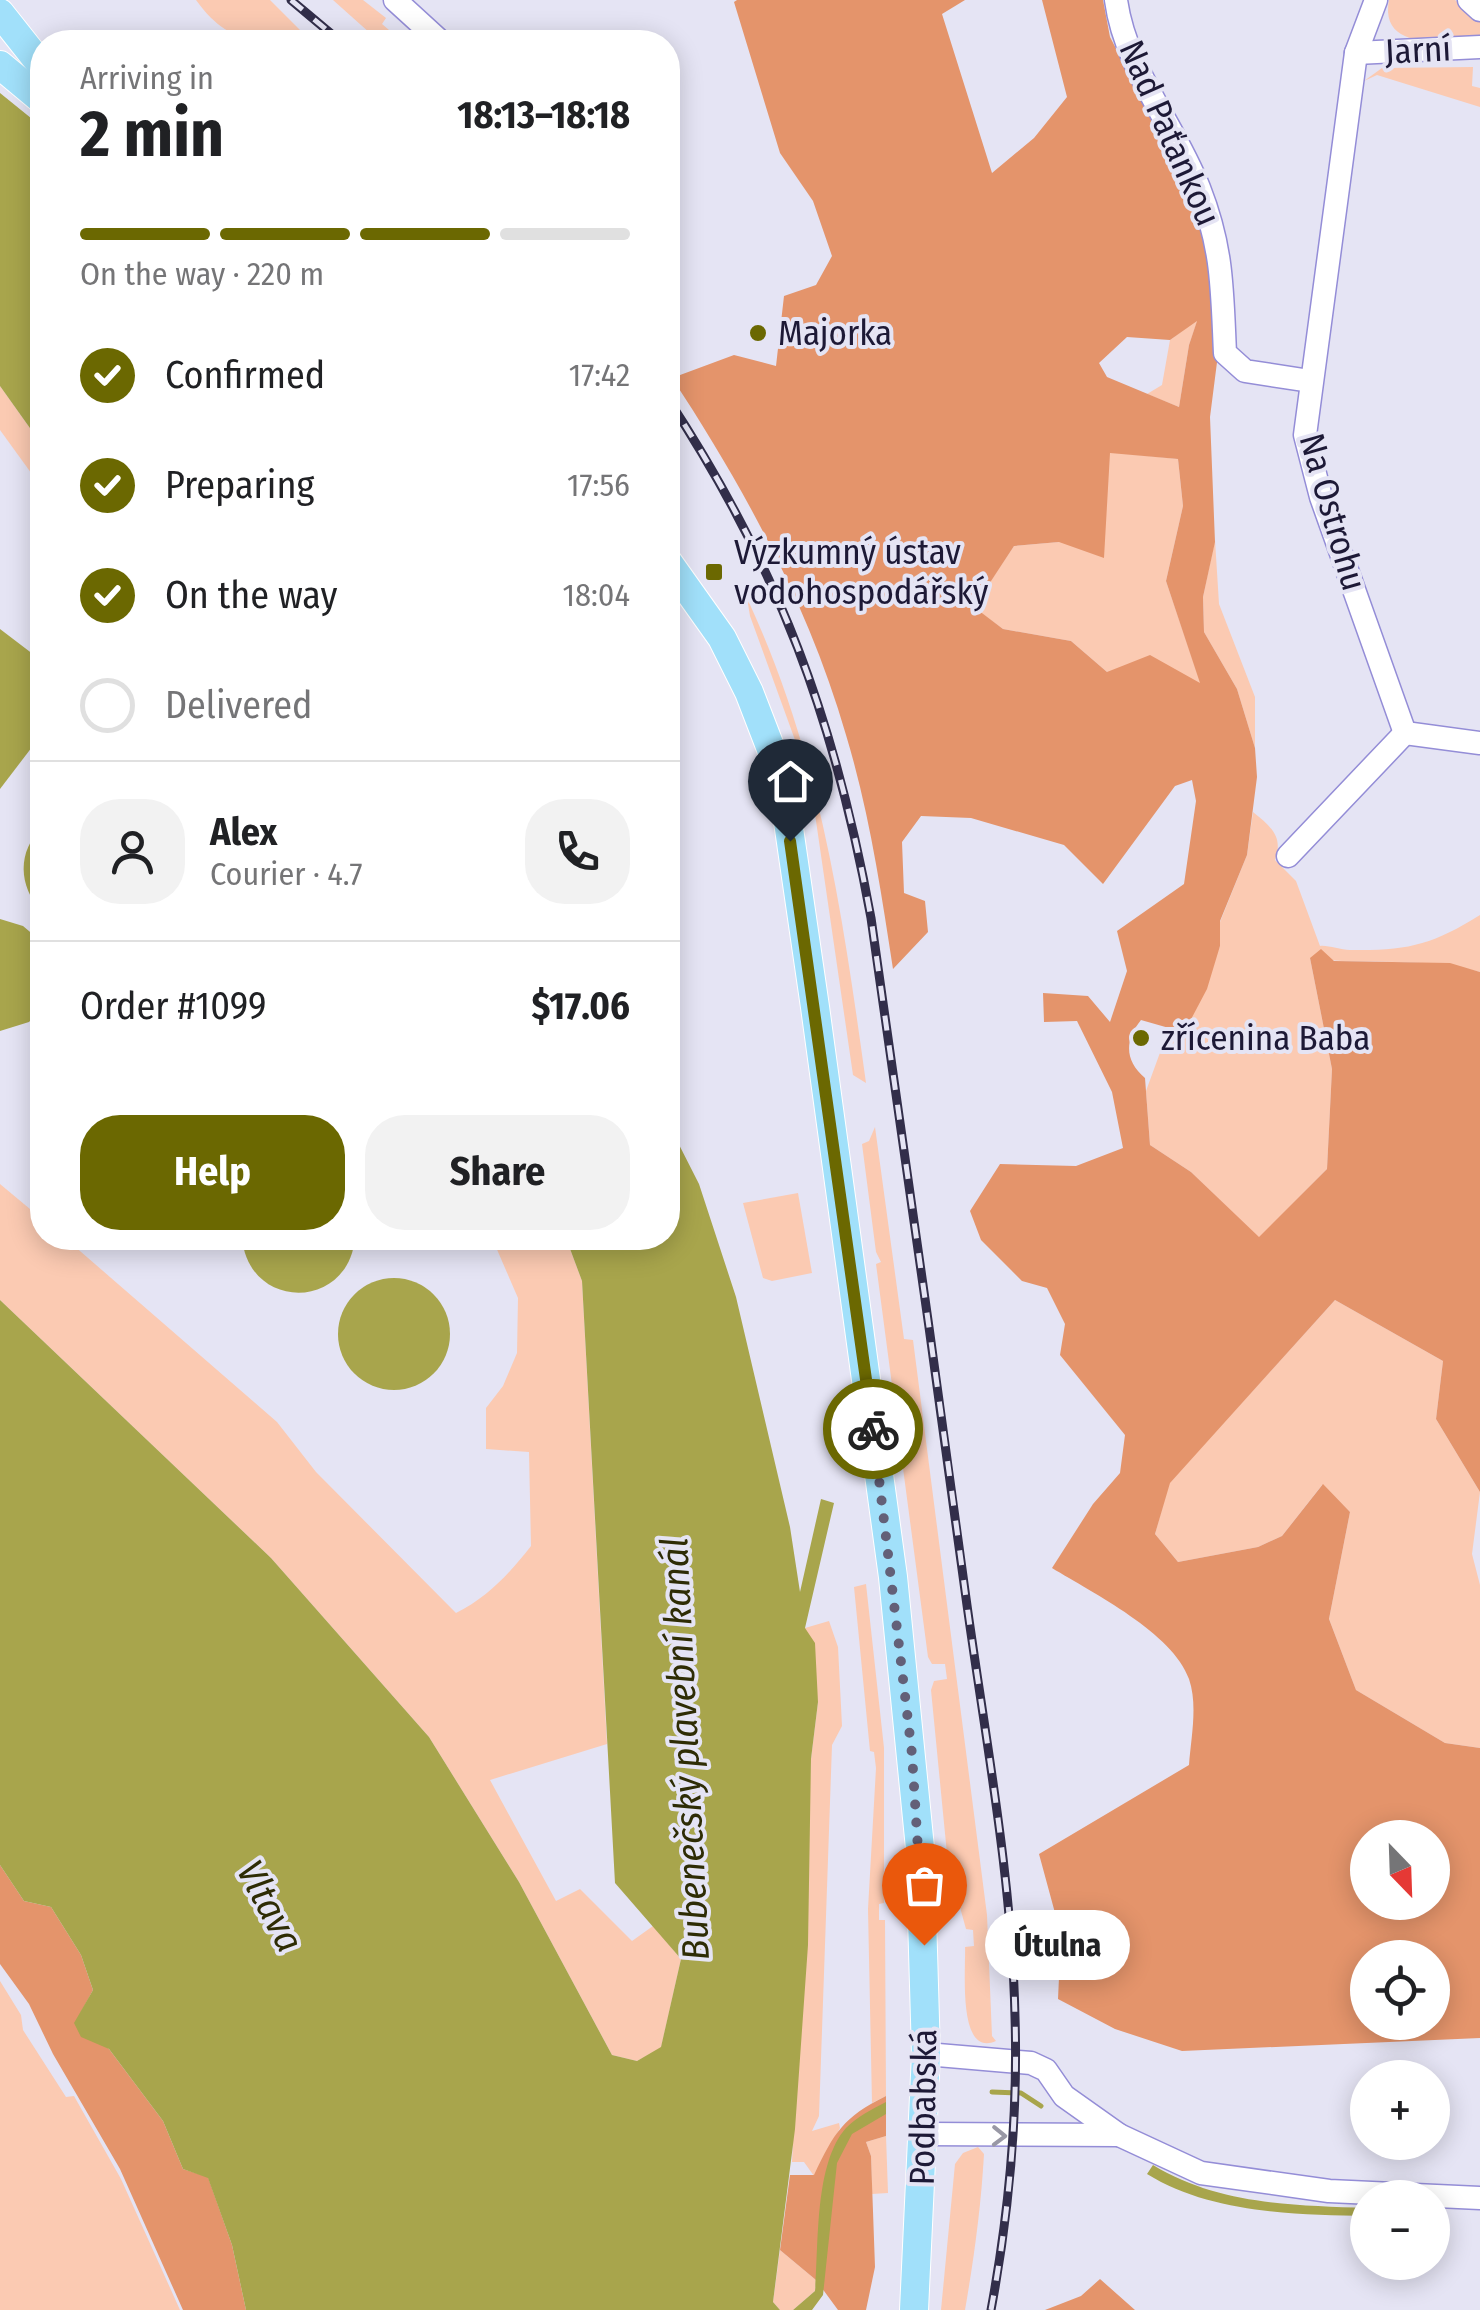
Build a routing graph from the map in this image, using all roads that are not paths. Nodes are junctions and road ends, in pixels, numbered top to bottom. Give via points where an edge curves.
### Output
1 (395, 0) edge
2 (1116, 0) edge
3 (1376, 0) edge
4 (1468, 0) edge
5 (1480, 10) edge
6 (1, 16) edge
7 (428, 30) edge
8 (1480, 48) edge
9 (30, 51) edge
10 (1356, 53) junction
11 (0, 65) edge
12 (30, 90) edge
13 (1310, 381) junction
14 (680, 579) edge
15 (1405, 733) junction
16 (1480, 743) edge
17 (1288, 856) dead end
18 (926, 2054) junction
19 (1064, 2096) junction
20 (924, 2134) junction
21 (1119, 2135) junction
22 (1043, 2137) junction
23 (1480, 2198) edge
24 (914, 2310) edge

1 - 7 street
2 - 13 street, Nad Paťankou via 1128,45 1199,187 1219,246 1225,353 1246,371
3 - 10 street, Na Ostrohu
4 - 5 street, Jarní
6 - 9 main road
8 - 10 street, Jarní
10 - 13 street, Na Ostrohu
11 - 12 main road
13 - 15 street, Na Ostrohu via 1305,435 1321,497
14 - 18 main road, Podbabská via 722,638 749,692 786,808 895,1597 920,1848
15 - 16 street
15 - 17 street
18 - 19 street via 1032,2062
18 - 20 main road, Podbabská
19 - 21 street
19 - 22 street via 1062,2115
20 -> 22 street
20 - 24 main road, Podbabská
21 - 22 street
21 - 23 street via 1201,2173 1249,2182

